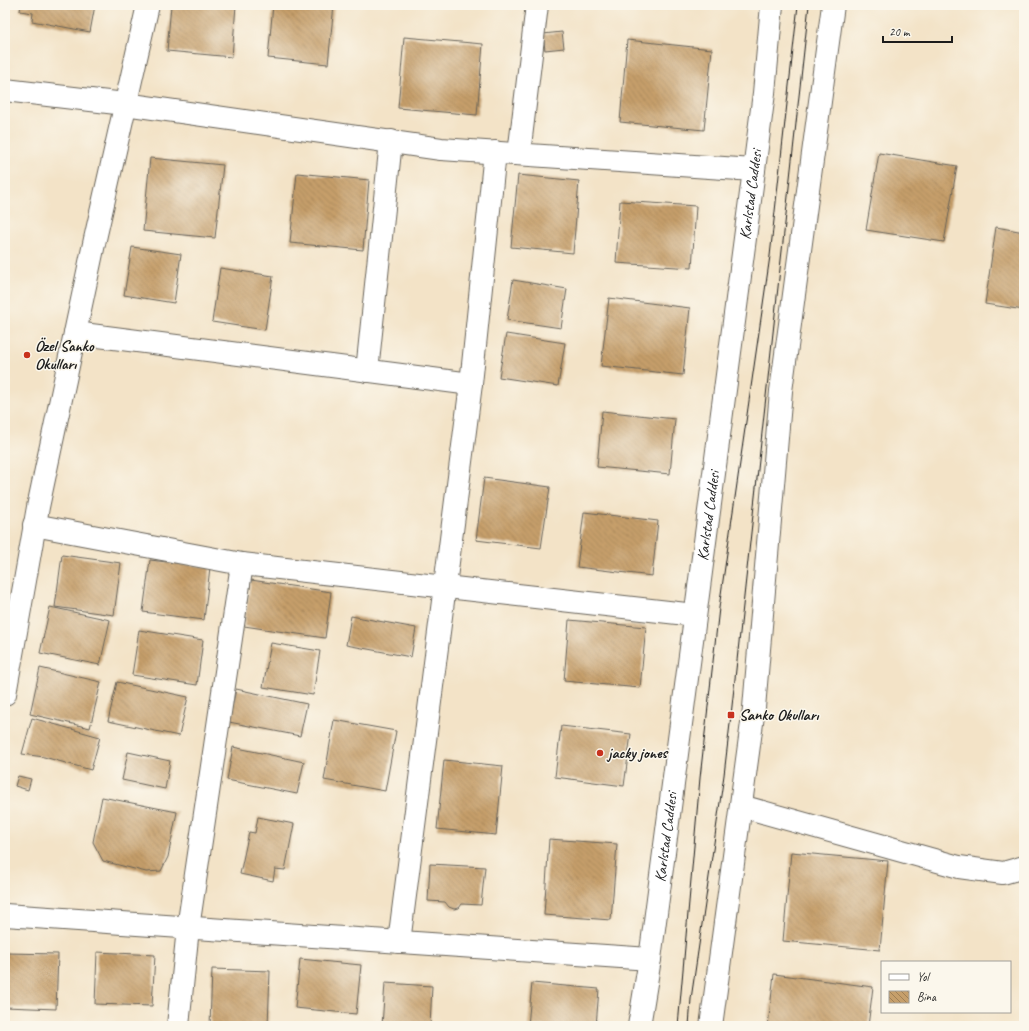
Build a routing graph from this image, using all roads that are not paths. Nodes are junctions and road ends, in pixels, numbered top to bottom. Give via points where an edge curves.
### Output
1 (148, 5) edge
2 (537, 5) edge
3 (772, 5) edge
4 (833, 5) edge
5 (5, 90) edge
6 (126, 104) junction
7 (391, 141) junction
8 (495, 152) junction
9 (519, 154) junction
10 (754, 170) junction
11 (75, 333) junction
12 (367, 371) junction
13 (471, 384) junction
14 (34, 525) junction
15 (242, 564) junction
16 (445, 587) junction
17 (695, 615) junction
18 (5, 694) edge
19 (741, 806) junction
20 (1024, 868) edge
21 (5, 915) edge
22 (188, 928) junction
23 (399, 942) junction
24 (650, 959) junction
25 (178, 1026) edge
26 (639, 1026) edge
27 (712, 1026) edge

1 - 6 street
2 - 9 street
3 - 10 street, Karlstad Caddesi
4 - 19 street via 781,391 754,708
5 - 6 street
6 - 7 street
6 - 11 street
7 - 8 street
7 - 12 street
8 - 9 street
8 - 13 street
9 - 10 street
10 - 17 street, Karlstad Caddesi
11 - 12 street
11 - 14 street
12 - 13 street
13 - 16 street
14 - 15 street
14 - 18 street
15 - 16 street
15 - 22 street
16 - 17 street
16 - 23 street
17 - 24 street, Karlstad Caddesi
19 - 20 street via 959,867 1003,873
19 - 27 street
21 - 22 street
22 - 23 street
22 - 25 street
23 - 24 street
24 - 26 street, Karlstad Caddesi

